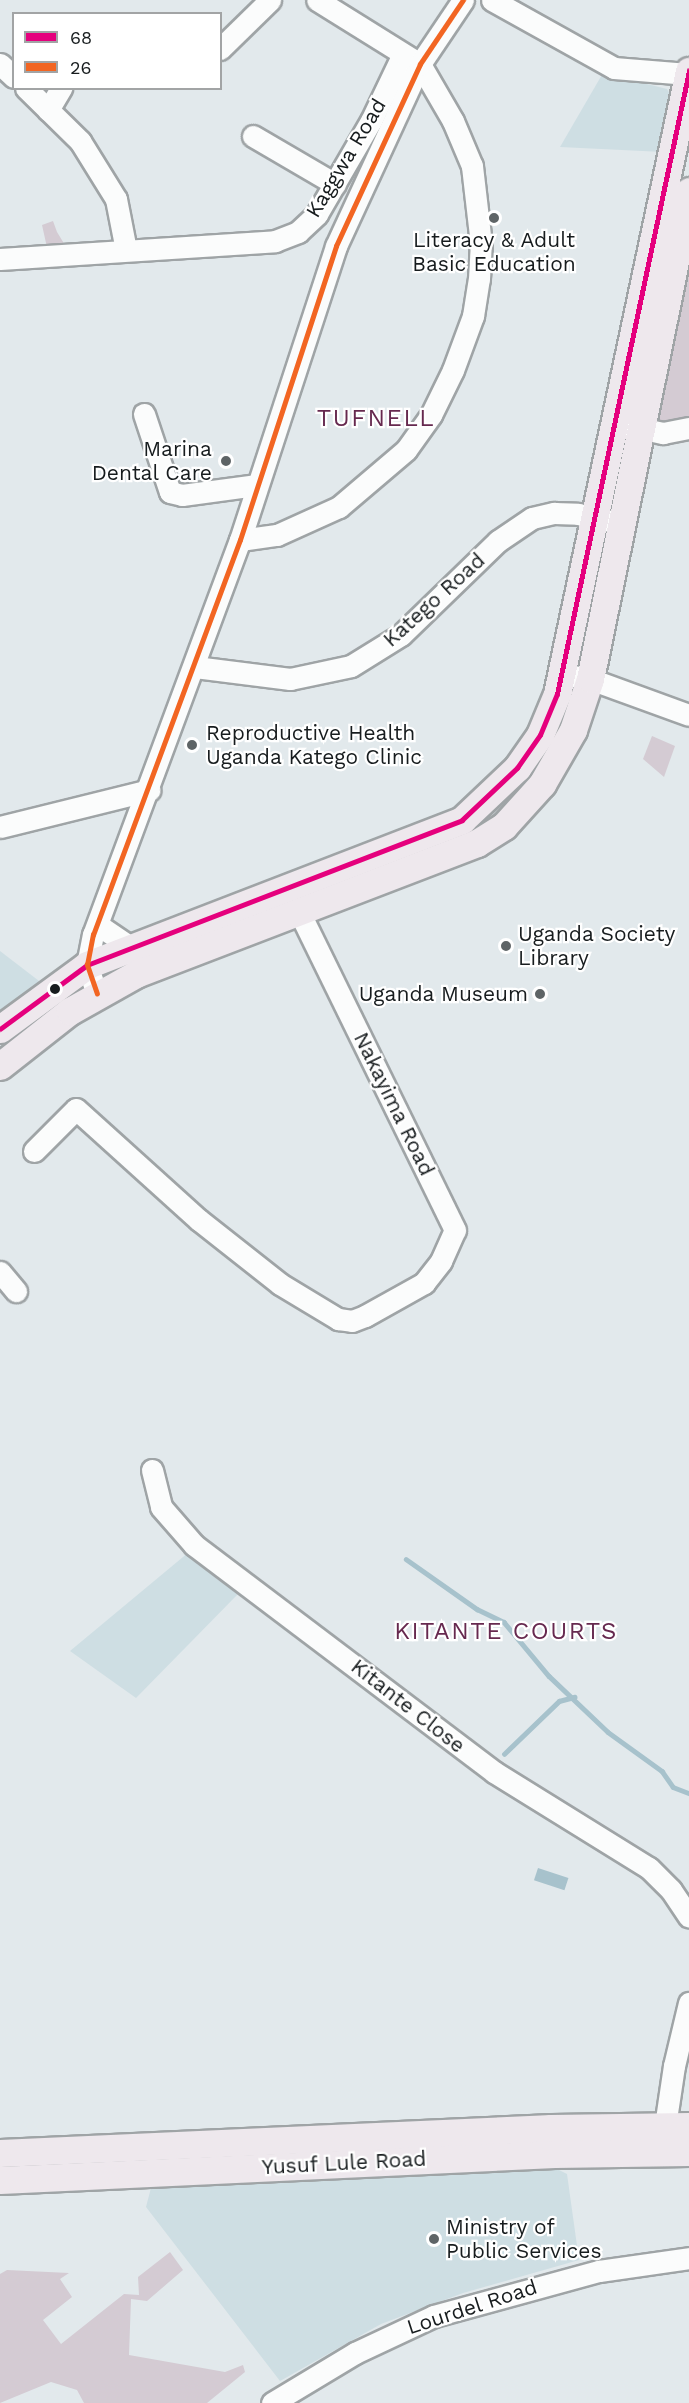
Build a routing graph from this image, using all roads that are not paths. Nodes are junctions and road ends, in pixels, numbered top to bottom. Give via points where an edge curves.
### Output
1 (270, 0) edge
2 (317, 0) edge
3 (463, 0) edge
4 (492, 0) edge
5 (222, 47) edge
6 (689, 58) edge
7 (411, 59) junction
8 (0, 64) edge
9 (685, 73) edge
10 (12, 74) edge
11 (28, 90) edge
12 (60, 90) edge
13 (48, 110) junction
14 (253, 136) dead end
15 (335, 184) junction
16 (689, 191) edge
17 (126, 250) junction
18 (0, 259) edge
19 (144, 414) dead end
20 (630, 426) junction
21 (689, 428) edge
22 (257, 485) junction
23 (597, 518) junction
24 (624, 524) junction
25 (240, 540) junction
26 (195, 668) junction
27 (562, 674) junction
28 (590, 679) junction
29 (689, 715) edge
30 (148, 790) junction
31 (0, 813) edge
32 (22, 822) junction
33 (0, 827) edge
34 (300, 914) junction
35 (98, 925) junction
36 (132, 947) junction
37 (87, 965) junction
38 (143, 972) junction
39 (97, 994) junction
40 (0, 1029) edge
41 (0, 1066) edge
42 (34, 1151) dead end
43 (0, 1272) edge
44 (16, 1291) dead end
45 (152, 1470) dead end
46 (689, 1917) edge
47 (689, 2003) edge
48 (677, 2126) edge
49 (553, 2141) junction
50 (187, 2143) junction
51 (102, 2148) junction
52 (689, 2152) edge
53 (0, 2153) edge
54 (185, 2171) junction
55 (102, 2175) junction
56 (0, 2180) edge
57 (689, 2258) edge
58 (272, 2403) edge

1 - 5 street
2 - 7 street
3 - 7 street
4 - 9 street via 614,68
6 - 9 street
7 - 15 street, Kaggwa Road
7 - 22 street via 336,246
7 - 25 street via 462,139 472,166 478,203 479,279 473,316 431,415 406,450 370,484 306,524 277,535
8 - 10 street
9 - 20 main road
11 - 13 street
12 - 13 street
13 - 17 street via 80,141 116,199
14 - 15 street
15 - 17 street, Kaggwa Road via 309,223 275,241
16 - 20 main road
17 - 18 street, Kaggwa Road
19 - 22 street via 170,492 182,495
20 - 21 street via 663,433
20 - 23 main road
20 - 24 main road
22 - 25 street
23 - 24 street, Katego Road
23 - 26 street, Katego Road via 554,513 514,528 401,634 351,666 290,679
23 - 27 main road
24 - 28 main road
25 - 26 street
26 - 30 street
27 - 28 street
27 - 36 main road via 540,735 517,768 462,820
28 - 29 street
28 - 34 main road via 573,730 548,775 504,826 436,861
30 - 32 street
30 - 35 street
31 - 32 street
32 - 33 street
34 - 38 main road
34 - 42 street, Nakayima Road via 455,1230 441,1261 424,1282 365,1316 352,1321 338,1319 280,1284 199,1220 76,1109
35 - 36 street
35 - 37 street
36 - 37 main road
36 - 38 street
37 - 39 street
37 - 40 main road
38 - 39 main road
39 - 41 main road
43 - 44 street
45 - 46 street, Kitante Close via 161,1507 194,1545 494,1772 649,1869 671,1890
47 - 48 street via 674,2066
48 - 49 main road, Yusuf Lule Road
49 - 50 main road, Yusuf Lule Road
49 - 52 main road, Yusuf Lule Road
49 - 54 main road, Yusuf Lule Road
50 - 51 main road, Yusuf Lule Road
50 - 54 main road
51 - 53 main road, Yusuf Lule Road
51 - 55 main road
54 - 55 main road, Yusuf Lule Road
55 - 56 main road, Yusuf Lule Road
57 - 58 street, Lourdel Road via 599,2271 434,2316 355,2353

